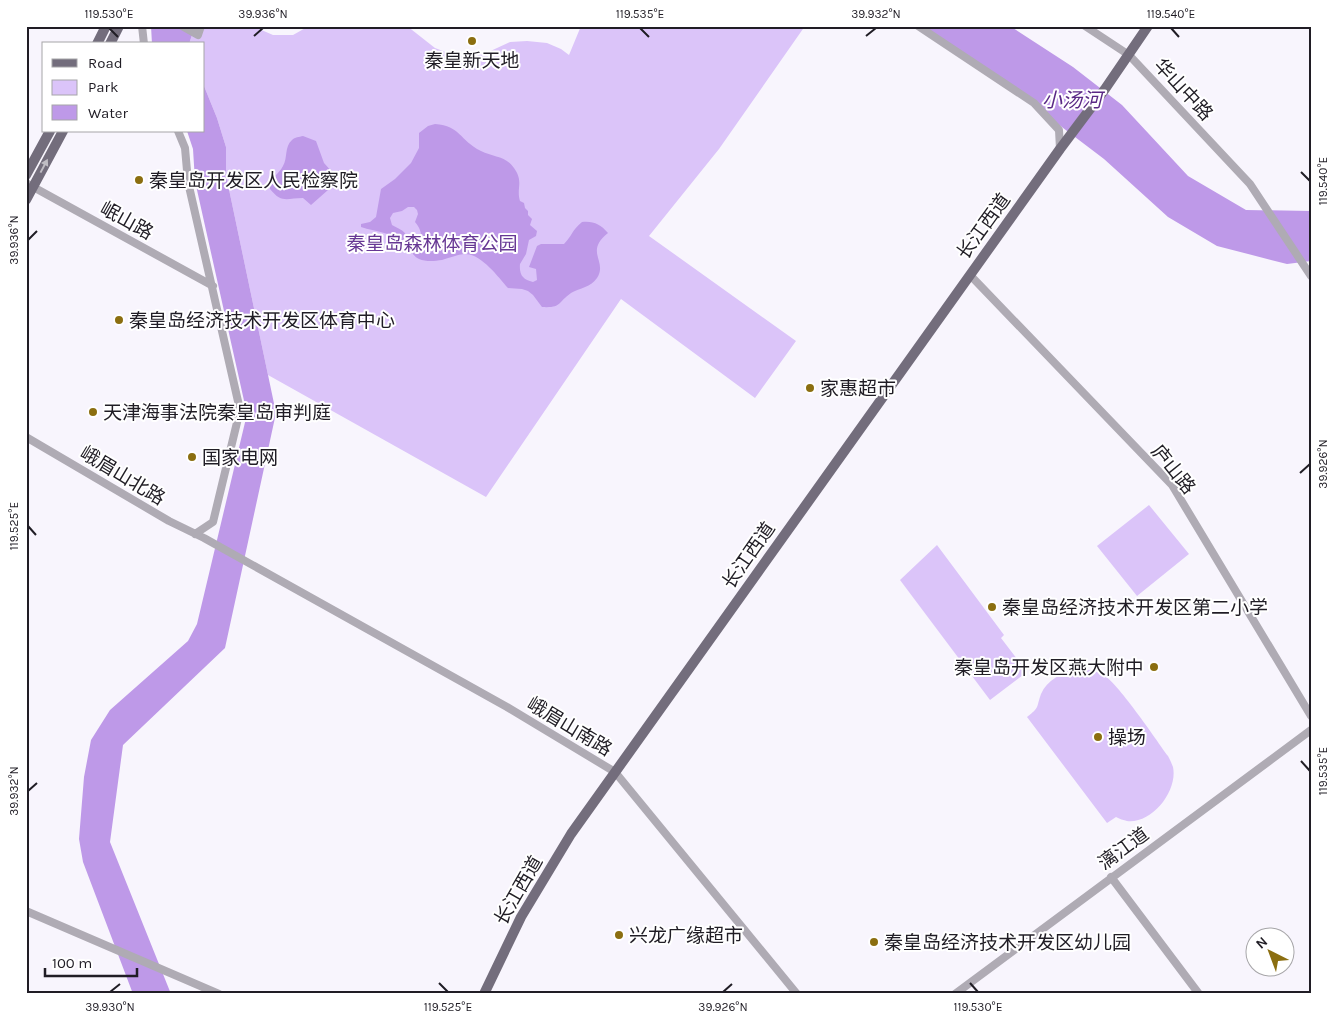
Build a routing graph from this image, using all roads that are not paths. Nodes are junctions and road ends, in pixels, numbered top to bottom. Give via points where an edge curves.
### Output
1 (106, 26) edge
2 (119, 26) edge
3 (142, 26) edge
4 (182, 26) edge
5 (201, 26) edge
6 (918, 26) edge
7 (1085, 26) edge
8 (1148, 26) edge
9 (98, 42) edge
10 (111, 42) edge
11 (144, 42) edge
12 (1129, 55) junction
13 (49, 132) edge
14 (62, 132) edge
15 (178, 132) edge
16 (1060, 149) junction
17 (26, 175) edge
18 (30, 184) edge
19 (26, 200) edge
20 (970, 275) junction
21 (1311, 276) edge
22 (213, 286) junction
23 (26, 436) edge
24 (195, 534) junction
25 (204, 538) joint
26 (1311, 716) edge
27 (1311, 730) edge
28 (615, 772) junction
29 (1111, 877) junction
30 (26, 911) edge
31 (219, 994) edge
32 (484, 994) edge
33 (797, 994) edge
34 (955, 994) edge
35 (1199, 994) edge

1 - 9 main road
2 - 10 main road
3 - 11 street
4 - 5 street via 198,35
6 - 16 street via 1034,103 1059,130
7 - 12 street, 华山中路
8 - 12 main road, 长江西道
12 - 16 main road, 长江西道
12 - 21 street, 华山中路 via 1250,184
13 - 17 main road
18 -> 14 main road
15 - 22 street via 185,148 188,182
16 - 20 main road, 长江西道
18 - 19 main road
18 - 22 street, 岷山路
20 - 26 street, 庐山路 via 1172,486
20 - 28 main road, 长江西道
22 - 24 street via 240,410 213,522
23 - 24 street, 峨眉山北路
24 - 25 street, 峨眉山北路
25 - 28 street, 峨眉山南路 via 507,707
27 - 29 street, 漓江道
28 - 32 main road, 长江西道 via 571,834 521,916
28 - 33 street, 峨眉山南路
29 - 34 street, 漓江道
29 - 35 street
30 - 31 street

